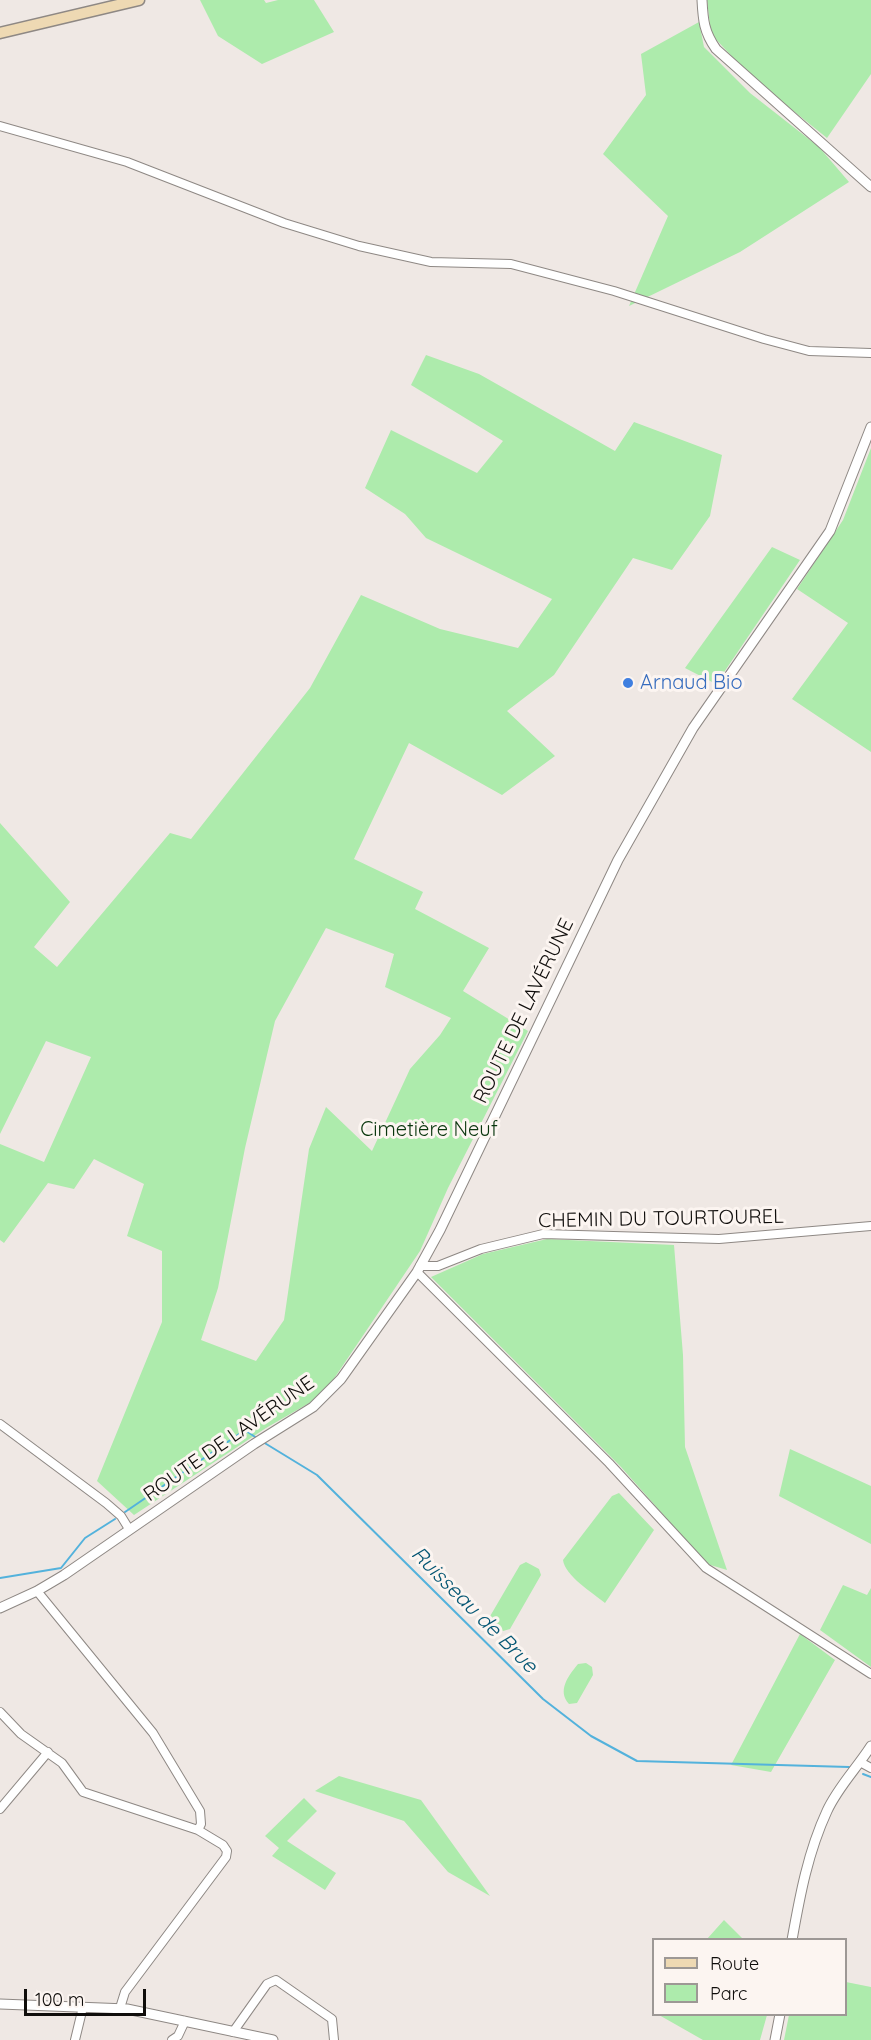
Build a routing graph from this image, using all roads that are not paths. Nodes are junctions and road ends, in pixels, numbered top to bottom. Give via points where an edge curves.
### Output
1 (139, 0) edge
2 (702, 0) edge
3 (0, 33) edge
4 (0, 126) edge
5 (871, 187) edge
6 (871, 352) edge
7 (871, 427) edge
8 (871, 1226) edge
9 (418, 1269) junction
10 (0, 1424) edge
11 (129, 1529) junction
12 (37, 1591) junction
13 (0, 1608) edge
14 (871, 1674) edge
15 (1, 1716) edge
16 (871, 1746) edge
17 (48, 1752) junction
18 (860, 1762) junction
19 (871, 1768) edge
20 (0, 1809) edge
21 (198, 1830) junction
22 (792, 1938) edge
23 (0, 2004) edge
24 (83, 2007) junction
25 (120, 2008) junction
26 (780, 2016) edge
27 (185, 2021) junction
28 (233, 2032) junction
29 (75, 2040) edge
30 (172, 2040) edge
31 (273, 2040) edge
32 (333, 2040) edge
33 (775, 2040) edge

1 - 3 main road
2 - 5 street via 707,36 716,49
4 - 6 street via 127,162 284,223 359,246 431,262 511,264 809,351
7 - 9 street, ROUTE DE LAVÉRUNE via 830,531 693,728 618,860
8 - 9 street, CHEMIN DU TOURTOUREL via 719,1239 543,1234
9 - 11 street, ROUTE DE LAVÉRUNE via 330,1391 313,1407
9 - 14 street via 706,1568
10 - 11 street via 106,1503
11 - 12 street, ROUTE DE LAVÉRUNE
12 - 13 street, ROUTE DE LAVÉRUNE
12 - 21 street via 153,1733 200,1811
15 - 17 street
16 - 18 street
17 - 20 street
17 - 21 street via 62,1763 83,1792
18 - 19 street
18 - 22 street via 828,1809 815,1839
21 - 25 street via 223,1845 226,1857 125,1992
23 - 24 street
24 - 25 street
24 - 29 street
25 - 27 street
26 - 33 street
27 - 28 street
27 - 30 street
28 - 31 street
28 - 32 street via 267,1984 276,1980 332,2019

